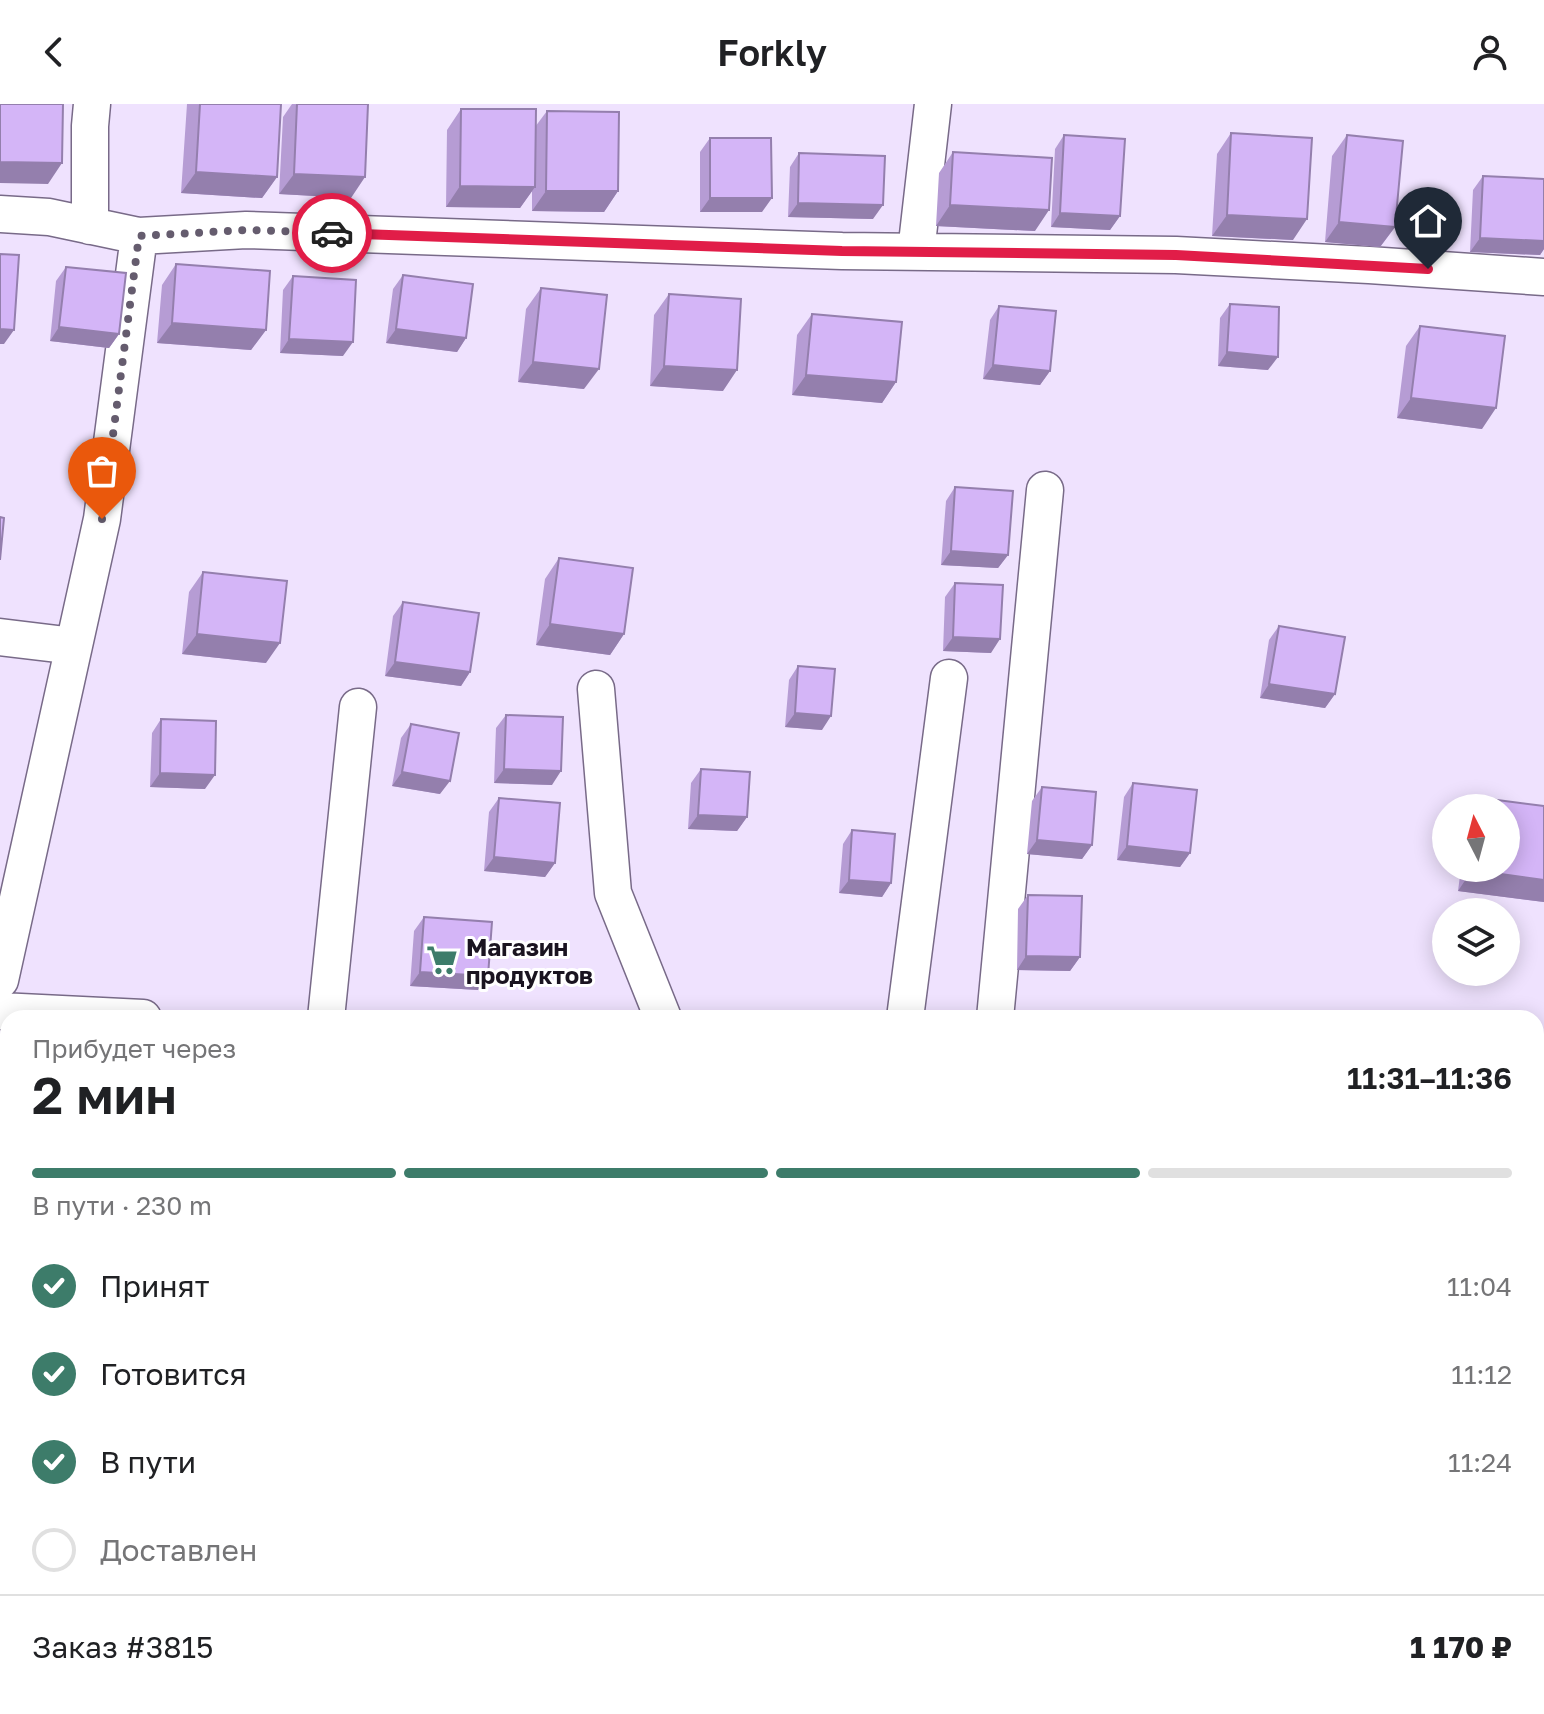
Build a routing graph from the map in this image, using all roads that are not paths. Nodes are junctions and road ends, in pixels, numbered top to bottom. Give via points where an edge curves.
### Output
1 (92, 104) edge
2 (933, 104) edge
3 (0, 214) edge
4 (90, 226) junction
5 (139, 236) junction
6 (916, 252) junction
7 (1544, 277) edge
8 (1045, 490) dead end
9 (0, 637) edge
10 (74, 646) junction
11 (949, 678) dead end
12 (596, 689) dead end
13 (358, 707) dead end
14 (0, 980) edge
15 (327, 1010) edge
16 (660, 1010) edge
17 (906, 1010) edge
18 (996, 1010) edge

1 - 4 street
2 - 6 street
3 - 4 street
4 - 5 street
5 - 6 street via 246,230
5 - 10 street via 102,519
6 - 7 street via 1176,255
8 - 18 street
9 - 10 street
10 - 14 street
11 - 17 street
12 - 16 street via 613,893
13 - 15 street

